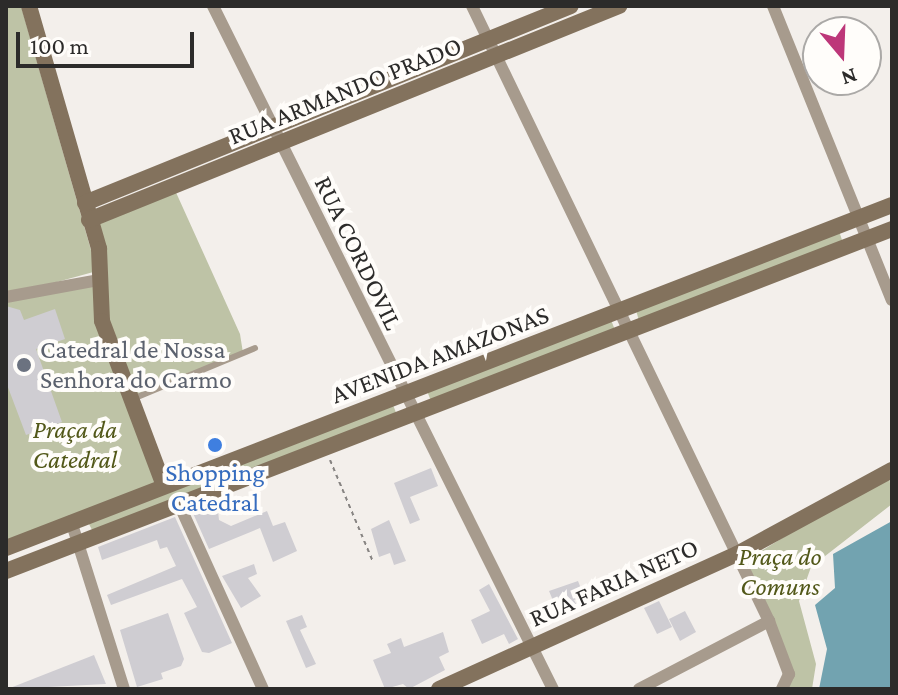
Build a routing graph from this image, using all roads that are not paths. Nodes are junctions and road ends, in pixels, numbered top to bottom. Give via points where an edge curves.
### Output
1 (29, 6) edge
2 (213, 6) edge
3 (472, 6) edge
4 (571, 6) edge
5 (619, 6) edge
6 (773, 6) edge
7 (544, 11) edge
8 (487, 39) junction
9 (494, 56) junction
10 (277, 137) junction
11 (85, 203) junction
12 (892, 205) edge
13 (856, 219) junction
14 (89, 220) junction
15 (892, 229) edge
16 (865, 241) junction
17 (99, 280) junction
18 (6, 297) edge
19 (892, 300) edge
20 (618, 312) junction
21 (627, 331) junction
22 (255, 348) dead end
23 (405, 396) junction
24 (131, 399) junction
25 (414, 413) junction
26 (892, 470) edge
27 (164, 486) junction
28 (179, 504) junction
29 (71, 521) junction
30 (79, 543) junction
31 (6, 548) edge
32 (737, 554) junction
33 (6, 571) edge
34 (769, 621) junction
35 (531, 647) junction
36 (783, 688) edge
37 (124, 689) edge
38 (263, 689) edge
39 (439, 689) edge
40 (553, 689) edge
41 (639, 689) edge

1 - 11 street
2 - 10 street, RUA CORDOVIL
3 - 8 street
4 - 7 street, RUA ARMANDO PRADO
5 - 9 street, RUA ARMANDO PRADO
6 - 13 street
7 - 8 street, RUA ARMANDO PRADO
8 - 9 street
8 - 10 street, RUA ARMANDO PRADO
9 - 10 street, RUA ARMANDO PRADO
9 - 20 street
10 - 11 street, RUA ARMANDO PRADO
10 - 14 street, RUA ARMANDO PRADO
10 - 23 street, RUA CORDOVIL
11 - 14 street
12 - 13 street, AVENIDA AMAZONAS
13 - 16 street
13 - 20 street, AVENIDA AMAZONAS
14 - 17 street via 100,256
15 - 16 street, AVENIDA AMAZONAS
16 - 19 street
16 - 21 street, AVENIDA AMAZONAS
17 - 18 street
17 - 24 street via 102,321
20 - 21 street
20 - 23 street, AVENIDA AMAZONAS
21 - 25 street, AVENIDA AMAZONAS
21 - 32 street
22 - 24 lane
23 - 25 street, RUA CORDOVIL
23 - 27 street, AVENIDA AMAZONAS
24 - 27 street
25 - 28 street, AVENIDA AMAZONAS
25 - 35 street, RUA CORDOVIL
26 - 32 street, RUA FARIA NETO
27 - 29 street, AVENIDA AMAZONAS
28 - 30 street, AVENIDA AMAZONAS
28 - 38 street
29 - 30 street
29 - 31 street, AVENIDA AMAZONAS
30 - 33 street, AVENIDA AMAZONAS
30 - 37 street
32 - 34 street
32 - 35 street, RUA FARIA NETO
34 - 36 street via 789,674
34 - 41 street
35 - 39 street, RUA FARIA NETO
35 - 40 street, RUA CORDOVIL

